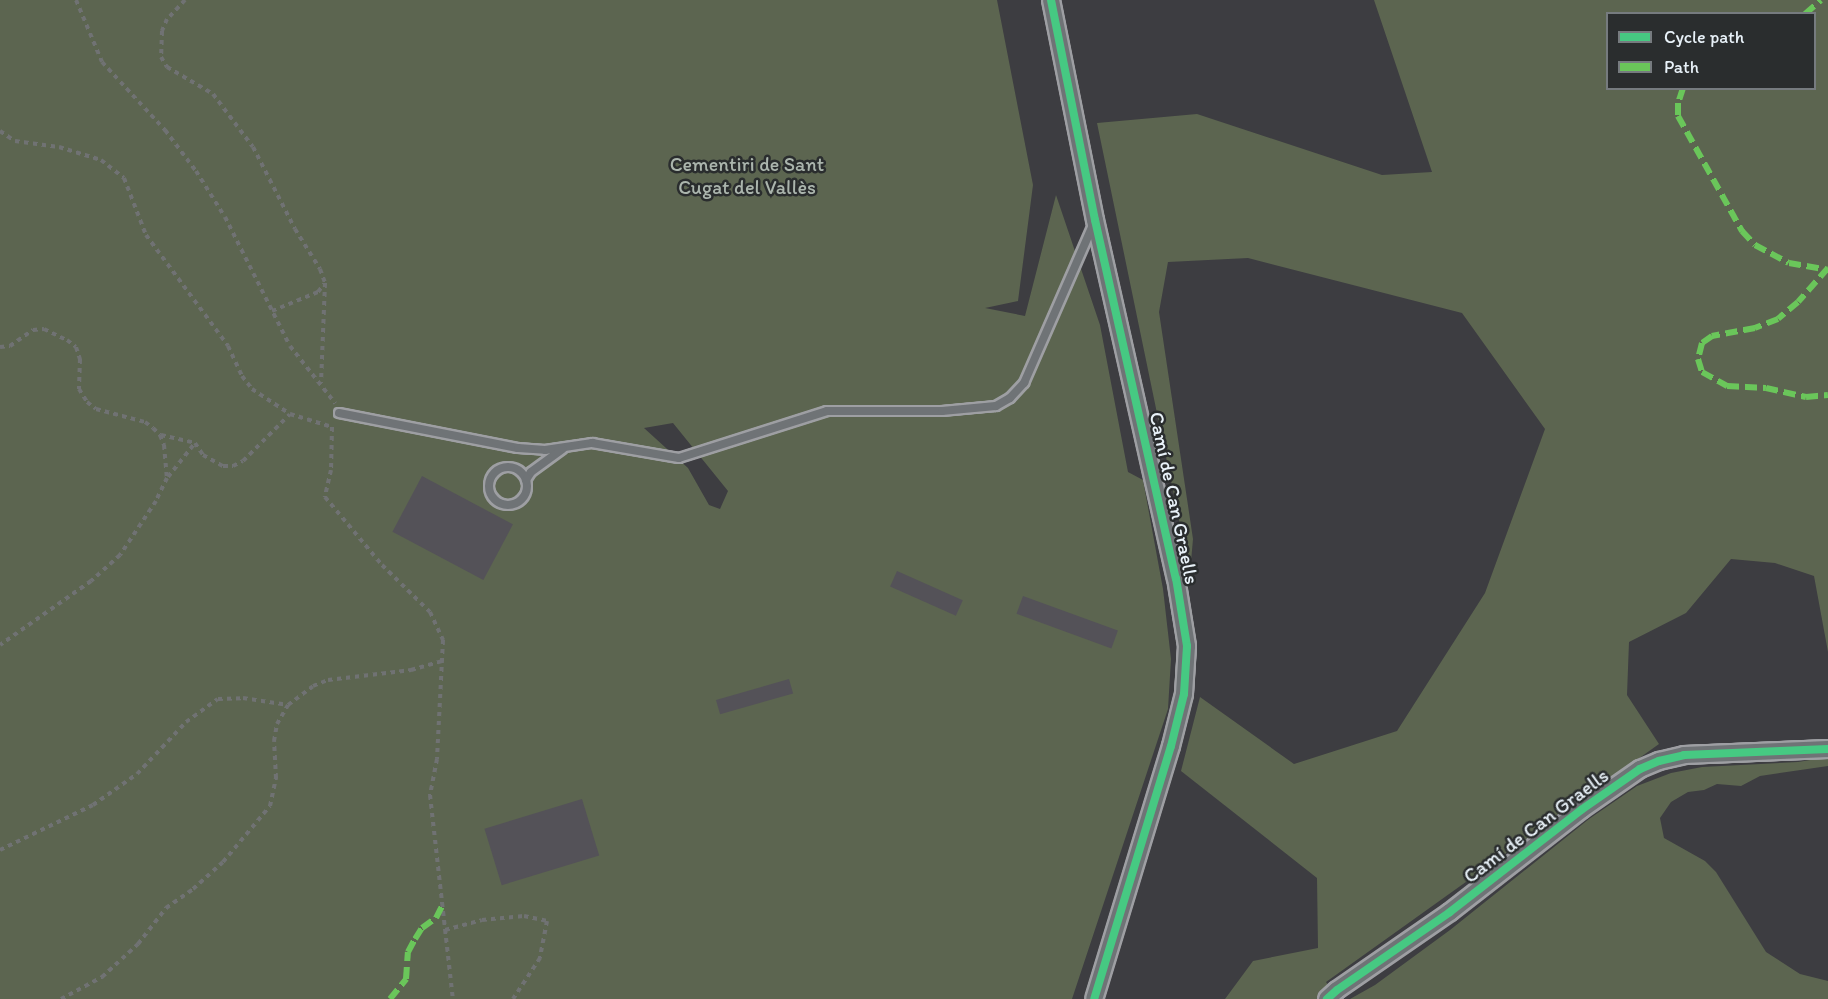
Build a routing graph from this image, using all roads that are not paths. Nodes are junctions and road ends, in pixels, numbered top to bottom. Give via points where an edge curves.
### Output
1 (1051, 0) edge
2 (1095, 220) junction
3 (339, 412) road end
4 (568, 445) junction
5 (526, 480) junction
6 (1828, 749) edge
7 (1094, 999) edge
8 (1327, 999) edge

1 - 2 street, Camí de Can Graells
2 - 4 lane via 1024,383 996,406 942,411 827,411 679,458 592,443
2 - 7 street, Camí de Can Graells via 1176,578 1187,646 1184,694 1171,746
3 - 4 lane via 518,448 545,450
4 - 5 lane
5 - 5 lane via 516,470 503,468 492,476 490,492 498,502 510,505 522,499
6 - 8 street, Camí de Can Graells via 1684,755 1640,769

